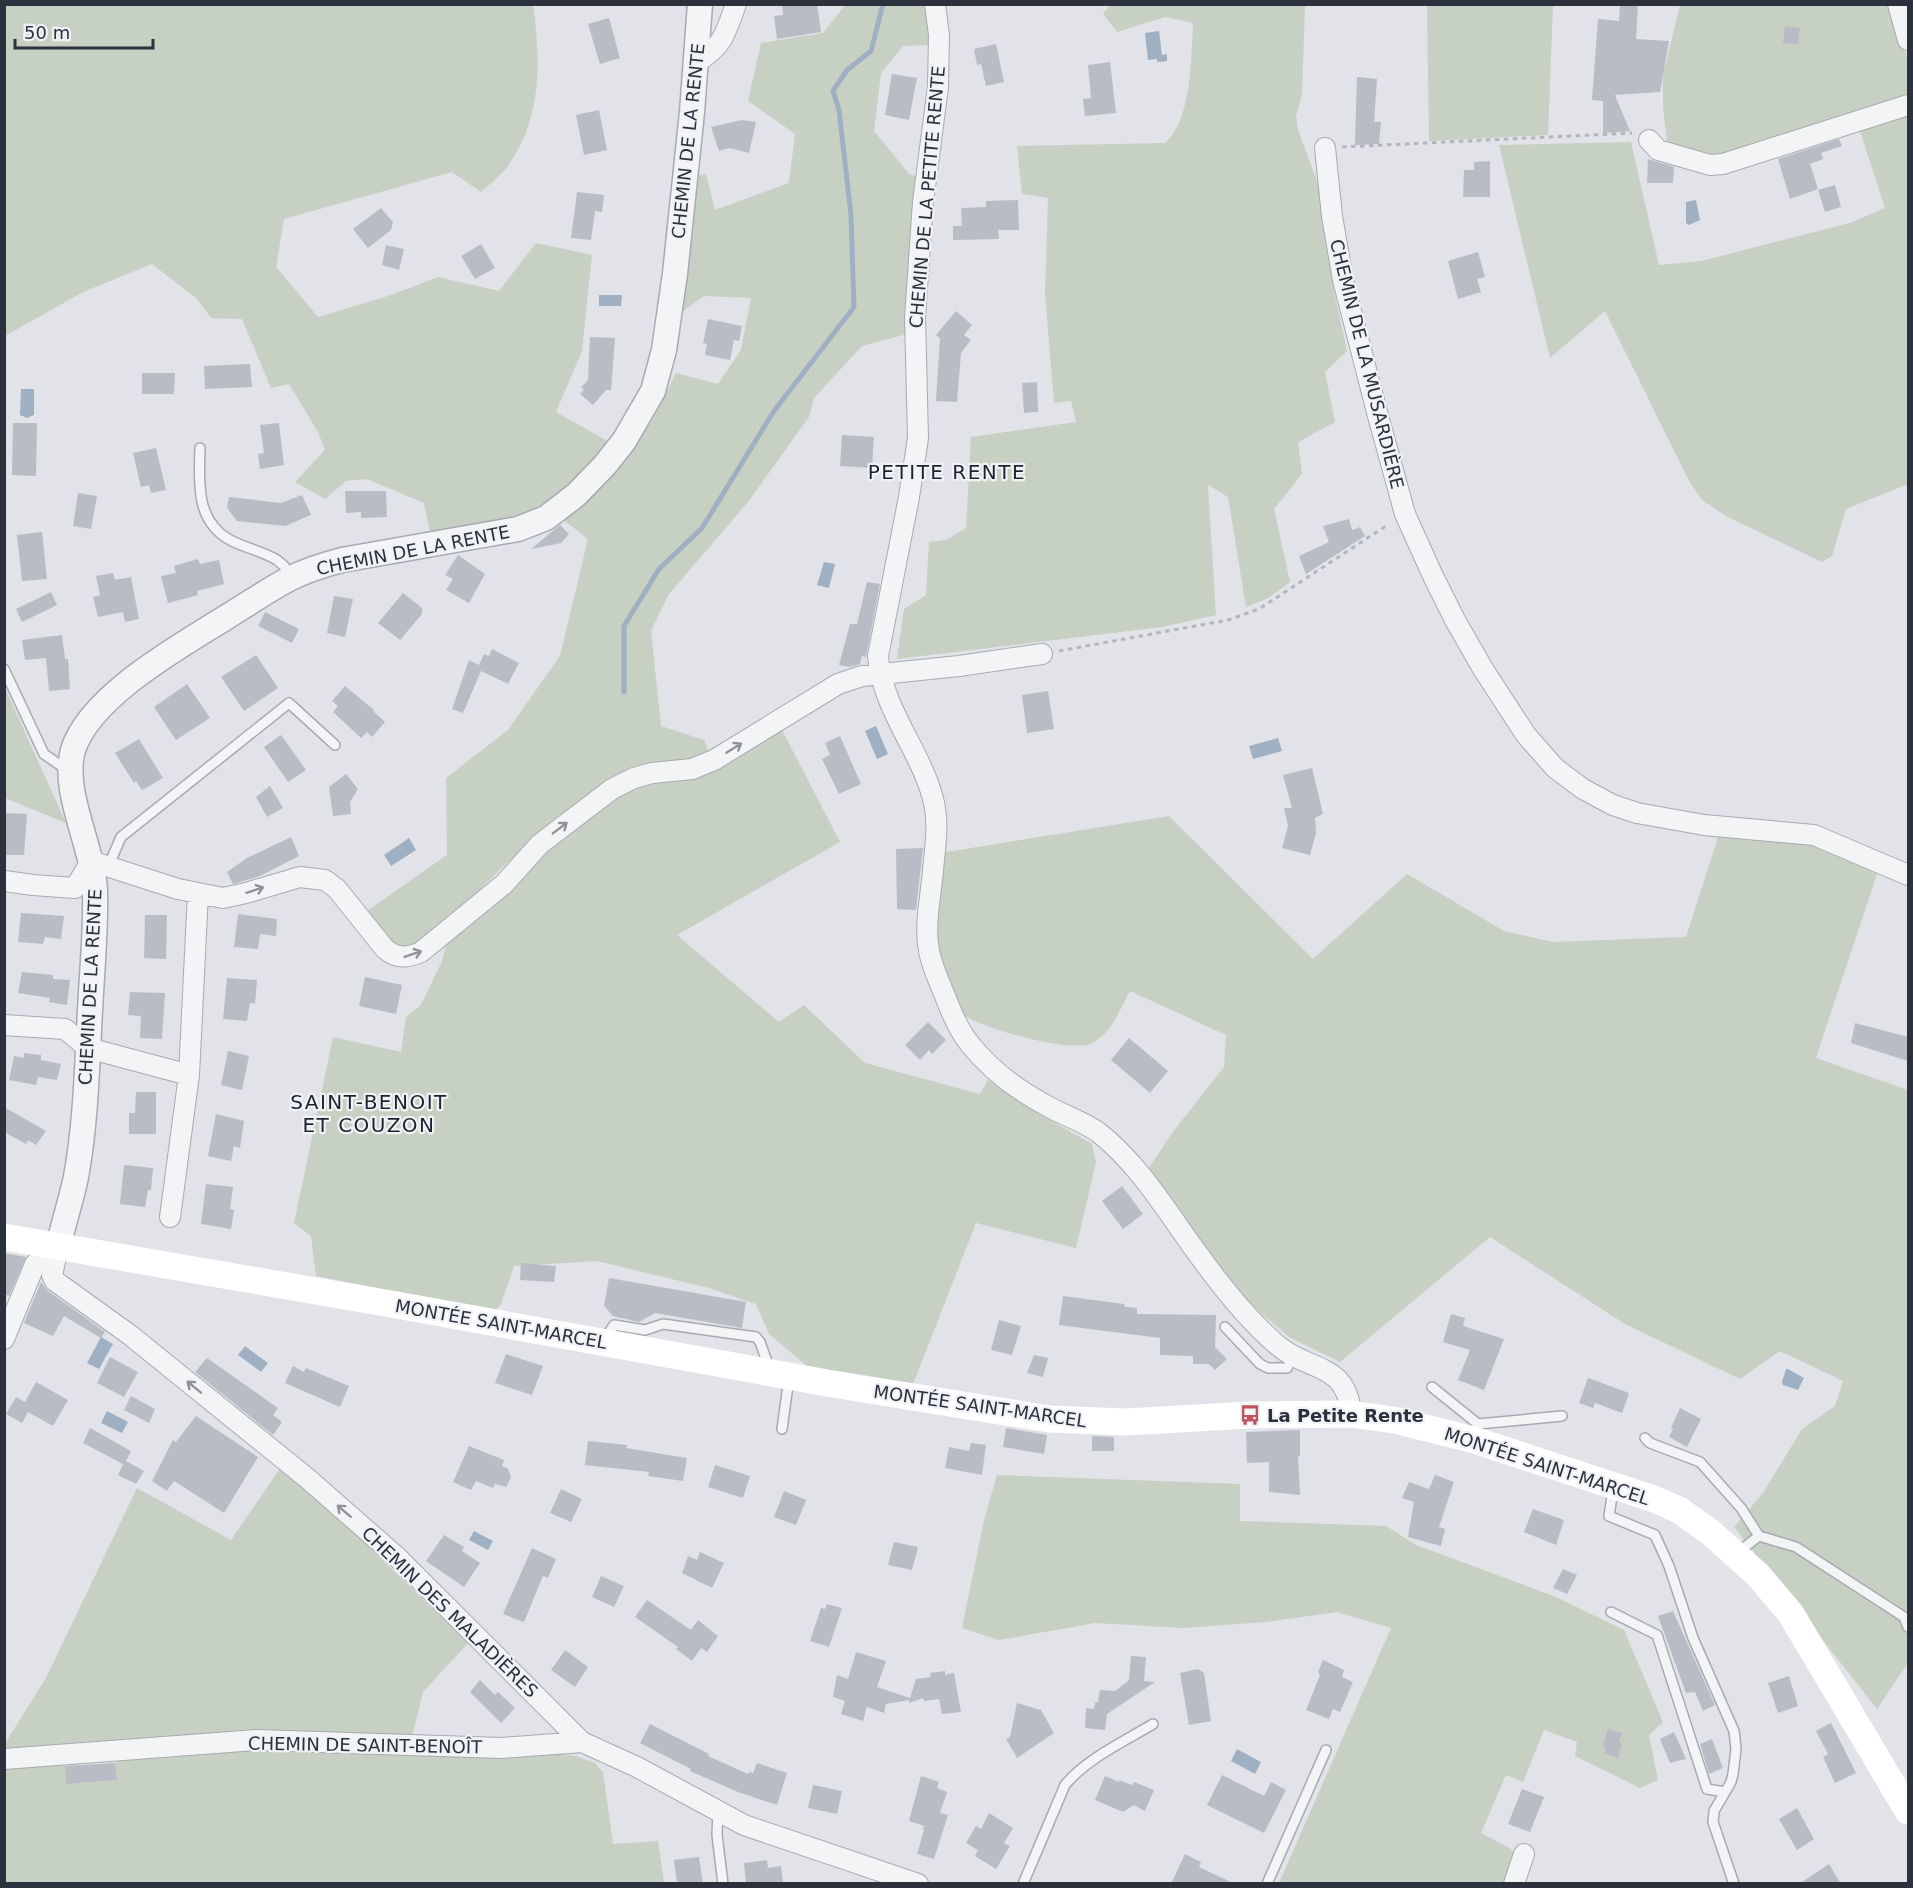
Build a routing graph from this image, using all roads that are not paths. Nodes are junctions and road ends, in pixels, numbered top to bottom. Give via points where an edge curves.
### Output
1 (700, 4) edge
2 (736, 4) edge
3 (934, 4) edge
4 (1898, 4) edge
5 (1908, 40) edge
6 (697, 62) junction
7 (1908, 105) edge
8 (1649, 140) road end
9 (1326, 148) road end
10 (200, 448) dead end
11 (292, 578) junction
12 (1042, 654) road end
13 (4, 669) edge
14 (879, 676) junction
15 (335, 745) dead end
16 (69, 771) junction
17 (100, 864) junction
18 (1908, 875) edge
19 (4, 881) edge
20 (198, 893) junction
21 (4, 1025) edge
22 (88, 1048) junction
23 (189, 1075) junction
24 (170, 1216) dead end
25 (4, 1237) edge
26 (58, 1248) junction
27 (1225, 1327) dead end
28 (4, 1339) edge
29 (1294, 1356) junction
30 (780, 1374) junction
31 (1432, 1387) dead end
32 (1352, 1414) junction
33 (1562, 1416) dead end
34 (782, 1429) dead end
35 (1476, 1432) junction
36 (1645, 1438) dead end
37 (1614, 1484) junction
38 (1759, 1536) junction
39 (1735, 1555) junction
40 (1611, 1612) dead end
41 (1908, 1627) edge
42 (1154, 1724) dead end
43 (582, 1742) junction
44 (1326, 1750) dead end
45 (4, 1759) edge
46 (1725, 1792) junction
47 (718, 1811) junction
48 (1908, 1811) edge
49 (1524, 1854) dead end
50 (723, 1884) edge
51 (918, 1884) edge
52 (1023, 1884) edge
53 (1268, 1884) edge
54 (1514, 1884) edge
55 (1734, 1884) edge

1 - 6 street, CHEMIN DE LA RENTE
2 - 6 street via 715,50
3 - 14 street, CHEMIN DE LA PETITE RENTE via 939,35 938,87 923,202 915,318 918,438 878,656
4 - 5 street
6 - 11 street, CHEMIN DE LA RENTE via 664,350 653,391 624,441 560,509 534,523 342,560
7 - 8 street via 1723,164 1710,165 1658,150
9 - 18 street, CHEMIN DE LA MUSARDIÈRE via 1343,280 1405,514 1483,669 1526,735 1555,768 1613,805 1671,820 1814,835
10 - 11 lane via 201,501 214,528 228,539 277,560
11 - 16 street, CHEMIN DE LA RENTE via 182,645 105,703 87,724 73,750
12 - 14 street
13 - 16 lane via 44,754
20 -> 14 street via 223,898 300,877 325,880 337,889 385,949 392,955 410,957 474,911 540,844 612,789 634,778 692,769 714,760 838,684 862,676
14 - 29 street, CHEMIN DE LA PETITE RENTE via 934,803 937,825 929,949 962,1032 1000,1076 1050,1108 1097,1131 1133,1166 1239,1308 1277,1346
15 - 17 lane via 289,703 121,837
16 - 17 street, CHEMIN DE LA RENTE via 74,796
17 - 19 street via 75,888
17 - 20 street
17 - 22 street, CHEMIN DE LA RENTE via 95,893
20 - 23 street
21 - 22 street via 65,1029
22 - 23 street
22 - 26 street, CHEMIN DE LA RENTE via 80,1150
23 - 24 street
25 - 26 main road, MONTÉE SAINT-MARCEL
26 - 28 street via 35,1264
26 - 30 main road, MONTÉE SAINT-MARCEL
43 -> 26 street, CHEMIN DES MALADIÈRES via 397,1557 307,1478 138,1342 55,1281 52,1275
27 - 29 lane via 1268,1368 1287,1368
29 - 32 street, CHEMIN DE LA PETITE RENTE via 1328,1371 1344,1384
30 - 32 main road, MONTÉE SAINT-MARCEL via 1049,1419 1127,1422
30 - 34 lane
31 - 35 lane
32 - 35 main road, MONTÉE SAINT-MARCEL
33 - 35 lane
35 - 37 main road, MONTÉE SAINT-MARCEL
36 - 38 lane via 1700,1462 1741,1508
37 - 39 main road, MONTÉE SAINT-MARCEL via 1679,1510
37 - 46 lane via 1609,1516 1655,1535 1692,1638 1734,1731 1733,1774
38 - 39 lane
38 - 41 lane via 1796,1547 1904,1617
39 - 48 main road, MONTÉE SAINT-MARCEL via 1791,1614
40 - 46 lane via 1657,1635 1707,1790
42 - 52 lane via 1071,1777
43 - 45 street, CHEMIN DE SAINT-BENOÎT via 502,1748 257,1740
43 - 47 street, CHEMIN DES MALADIÈRES
44 - 53 lane
46 - 55 lane via 1714,1811 1713,1822
47 - 50 lane
47 - 51 street, CHEMIN DES MALADIÈRES via 744,1825
49 - 54 street

